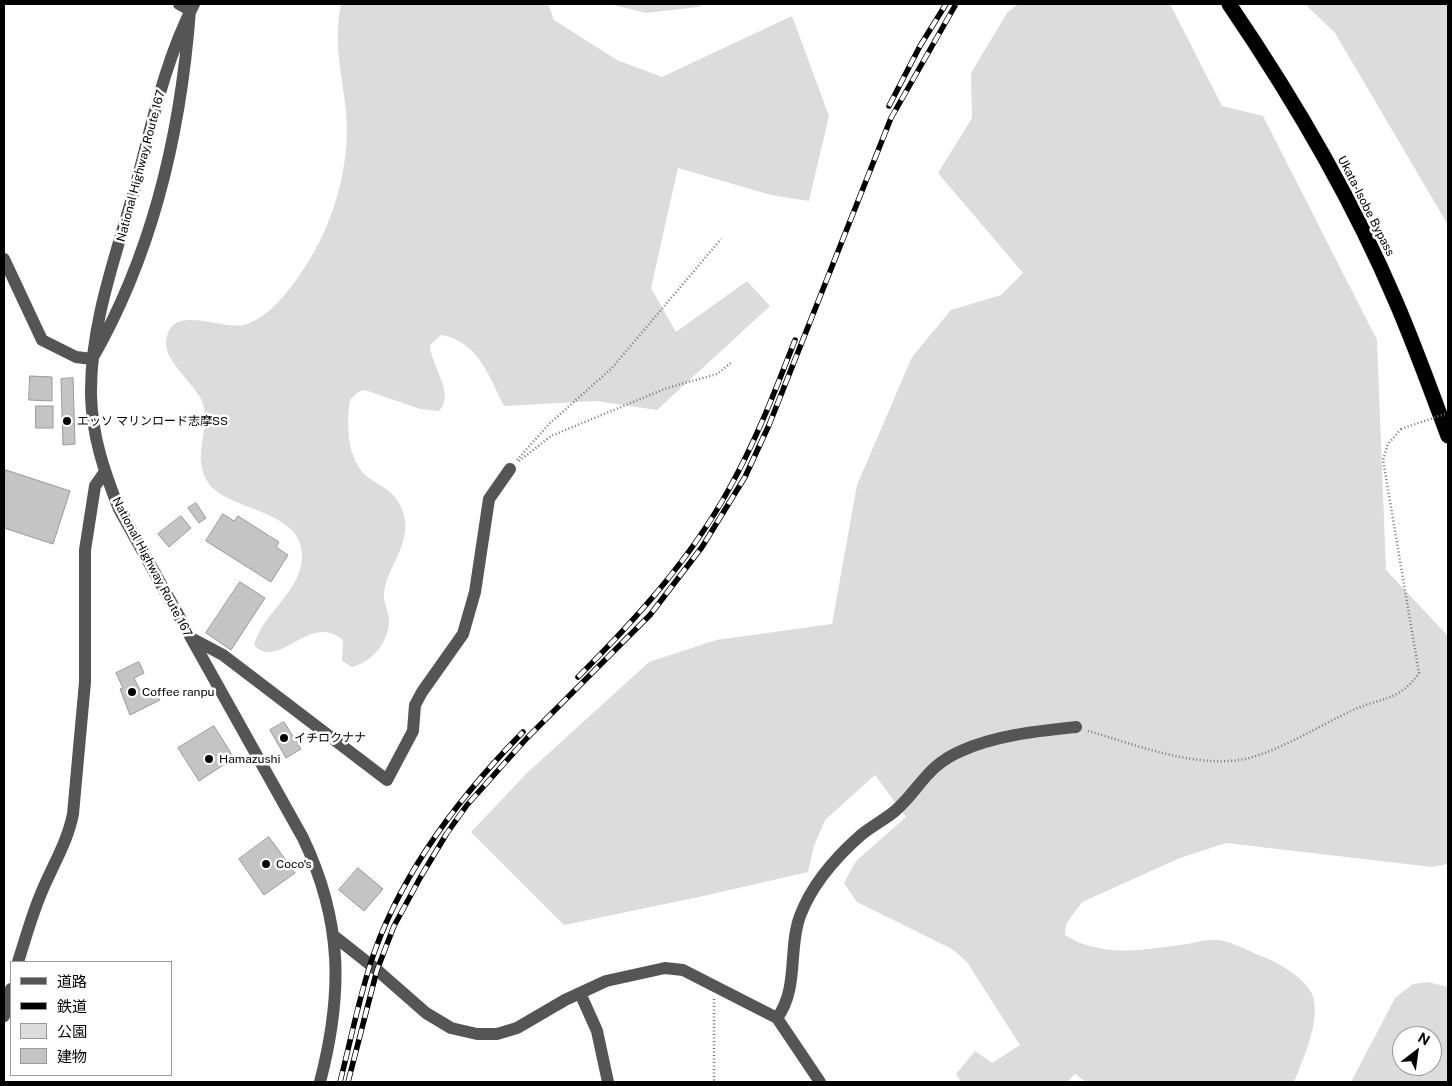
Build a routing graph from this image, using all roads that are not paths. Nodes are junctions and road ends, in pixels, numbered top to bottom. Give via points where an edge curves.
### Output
1 (179, 4) edge
2 (1229, 4) edge
3 (192, 7) edge
4 (4, 259) edge
5 (92, 359) junction
6 (1448, 436) edge
7 (510, 468) road end
8 (104, 473) junction
9 (191, 638) junction
10 (1076, 728) road end
11 (334, 936) junction
12 (18, 961) edge
13 (10, 992) edge
14 (580, 993) junction
15 (4, 1016) edge
16 (777, 1018) junction
17 (320, 1082) edge
18 (608, 1082) edge
19 (820, 1082) edge

1 - 3 street
2 - 6 highway, Ukata-Isobe Bypass via 1274,70 1360,224 1396,301
3 - 5 street, National Highway Route 167 via 169,63 98,320
3 - 5 street via 186,63 169,157 153,219 131,284
4 - 5 street via 42,340 76,357
5 - 8 street, National Highway Route 167 via 94,434
7 - 9 street via 489,499 475,592 463,634 422,692 416,705 413,731 387,780 223,655
8 - 9 street, National Highway Route 167 via 119,508
8 - 12 street via 95,486 85,550 85,682 73,814 70,830 34,912
9 - 11 street, National Highway Route 167 via 311,855 324,891
10 - 16 street via 1041,730 993,741 962,750 940,762 894,811 831,864 800,915 787,1001
11 - 14 street via 426,1013 462,1032 506,1032
11 - 17 street, National Highway Route 167 via 336,992
13 - 15 street
14 - 16 street via 606,980 670,968 683,970
14 - 18 street via 597,1031
16 - 19 street

